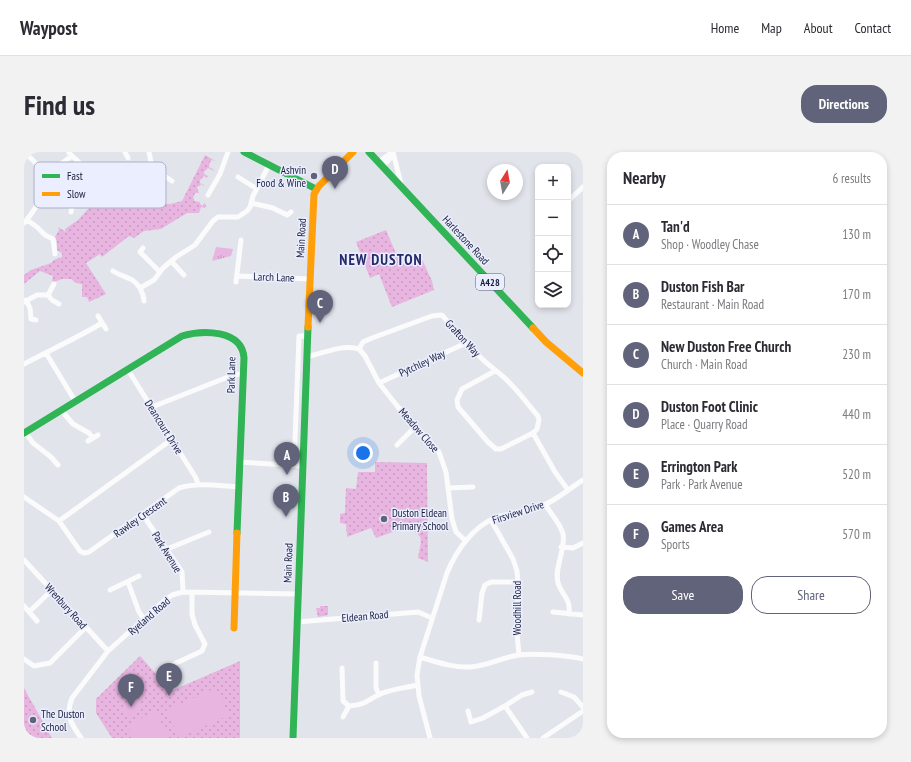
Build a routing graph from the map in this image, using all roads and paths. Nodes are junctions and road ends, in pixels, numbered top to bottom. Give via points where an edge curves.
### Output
1 (125, 152) edge
2 (149, 152) edge
3 (228, 152) edge
4 (244, 152) edge
5 (353, 152) edge
6 (369, 152) edge
7 (393, 152) edge
8 (25, 153) edge
9 (70, 154) edge
10 (128, 158) dead end
11 (35, 162) edge
12 (62, 162) edge
13 (79, 162) edge
14 (151, 162) edge
15 (380, 164) junction
16 (270, 165) junction
17 (166, 177) edge
18 (238, 177) dead end
19 (172, 181) dead end
20 (402, 187) junction
21 (583, 187) edge
22 (257, 189) junction
23 (316, 189) junction
24 (208, 195) dead end
25 (569, 200) edge
26 (251, 202) junction
27 (34, 208) edge
28 (288, 215) dead end
29 (25, 222) edge
30 (241, 240) dead end
31 (140, 251) dead end
32 (56, 255) dead end
33 (171, 261) junction
34 (113, 271) dead end
35 (160, 272) junction
36 (184, 276) dead end
37 (237, 276) junction
38 (310, 279) junction
39 (236, 282) dead end
40 (54, 284) dead end
41 (140, 288) junction
42 (48, 295) junction
43 (25, 301) edge
44 (144, 302) dead end
45 (59, 304) dead end
46 (98, 316) dead end
47 (36, 320) dead end
48 (102, 323) junction
49 (106, 329) dead end
50 (307, 336) junction
51 (466, 343) junction
52 (359, 349) junction
53 (46, 353) junction
54 (306, 357) junction
55 (24, 364) edge
56 (128, 370) junction
57 (495, 371) junction
58 (583, 373) edge
59 (242, 374) junction
60 (379, 383) junction
61 (297, 388) junction
62 (305, 388) junction
63 (75, 401) junction
64 (152, 408) junction
65 (62, 410) junction
66 (416, 426) junction
67 (25, 433) edge
68 (532, 433) junction
69 (98, 435) dead end
70 (171, 440) junction
71 (397, 445) dead end
72 (240, 462) junction
73 (58, 465) dead end
74 (294, 465) junction
75 (302, 466) junction
76 (583, 480) edge
77 (198, 485) junction
78 (239, 487) junction
79 (473, 487) dead end
80 (448, 488) junction
81 (568, 490) junction
82 (24, 497) edge
83 (545, 504) junction
84 (143, 515) junction
85 (490, 520) junction
86 (59, 521) junction
87 (209, 532) dead end
88 (466, 542) junction
89 (583, 543) edge
90 (561, 547) junction
91 (167, 549) junction
92 (24, 560) edge
93 (139, 576) dead end
94 (128, 582) junction
95 (518, 582) junction
96 (52, 590) junction
97 (110, 590) dead end
98 (183, 592) junction
99 (192, 592) junction
100 (234, 593) junction
101 (298, 594) junction
102 (24, 606) edge
103 (29, 612) junction
104 (553, 612) dead end
105 (569, 614) junction
106 (583, 615) edge
107 (432, 618) junction
108 (144, 619) junction
109 (479, 620) dead end
110 (37, 621) dead end
111 (297, 622) junction
112 (85, 628) junction
113 (234, 628) dead end
114 (108, 651) junction
115 (519, 655) junction
116 (420, 657) junction
117 (24, 659) edge
118 (583, 659) edge
119 (376, 663) dead end
120 (342, 668) dead end
121 (159, 671) dead end
122 (417, 685) junction
123 (532, 692) dead end
124 (561, 692) dead end
125 (379, 694) junction
126 (349, 706) junction
127 (505, 706) junction
128 (583, 707) edge
129 (468, 711) dead end
130 (583, 711) edge
131 (343, 717) dead end
132 (471, 722) junction
133 (472, 729) dead end
134 (81, 738) edge
135 (293, 738) edge
136 (430, 738) edge
137 (527, 738) edge
138 (543, 738) edge

1 - 10 street
2 - 14 street
3 - 24 street via 220,174
4 - 16 street
5 - 23 street
6 - 15 street, Harlestone Road / A428
7 - 15 street via 387,162
7 - 20 street
8 - 11 street
9 - 12 street
9 - 13 street
15 - 20 street, Harlestone Road / A428
16 - 22 street
16 - 23 street
17 - 19 street
18 - 22 street
20 - 58 street, Harlestone Road / A428 via 546,342
21 - 25 street
22 - 26 street
23 - 38 street, Main Road
26 - 28 street
26 - 33 street via 243,215 218,217 195,245
27 - 29 street
29 - 32 street via 53,239
30 - 37 street, Larch Lane
31 - 35 street
33 - 35 street
33 - 36 street
34 - 41 street via 118,277 134,280
35 - 41 street via 154,280
37 - 38 street, Larch Lane
37 - 39 street, Larch Lane
38 - 50 street, Main Road
40 - 42 street
41 - 44 street
42 - 43 street via 37,295
42 - 45 street
43 - 47 street via 30,308 31,319
46 - 48 street
48 - 49 street
48 - 53 street
50 - 54 street, Main Road
50 - 61 street via 299,336
51 - 52 street, Grafton Way via 443,316 437,315 372,338 363,342
51 - 57 street, Grafton Way
51 - 60 street, Pytchley Way
52 - 54 street via 342,348
52 - 60 street, Meadow Close
53 - 55 street
53 - 63 street
54 - 62 street, Main Road
56 - 59 street, Park Lane via 182,336 213,333 225,335 239,344 243,352
56 - 63 street, Park Lane
56 - 64 street, Deancourt Drive
57 - 68 street, Grafton Way via 538,416 539,425
57 - 68 street via 462,390 457,400 458,407 496,449
59 - 64 street via 233,374
59 - 72 street, Park Lane
60 - 66 street, Meadow Close
61 - 62 street
61 - 74 street
62 - 75 street, Main Road
63 - 65 street, Park Lane
64 - 70 street, Deancourt Drive
65 - 67 street, Park Lane
65 - 69 street via 73,424 89,433 91,440
66 - 71 street
66 - 80 street, Meadow Close via 439,452
67 - 73 street
68 - 81 street
70 - 77 street, Deancourt Drive
70 - 86 street
72 - 74 street
72 - 78 street, Park Lane
74 - 75 street
75 - 101 street, Main Road
76 - 81 street, Firsview Drive
77 - 78 street, Rawley Crescent
77 - 84 street, Rawley Crescent via 179,488
78 - 100 street, Park Lane
79 - 80 street
80 - 88 street, Meadow Close via 456,532
81 - 83 street, Firsview Drive
82 - 86 street, Rawley Crescent
83 - 85 street, Firsview Drive
83 - 90 street via 562,532
84 - 86 street, Rawley Crescent via 84,553
84 - 91 street, Park Avenue
85 - 88 street, Firsview Drive
85 - 95 street, Woodhill Road via 514,559
87 - 91 street
88 - 107 street, Firsview Drive via 452,561
89 - 90 street via 573,548
90 - 105 street via 558,583 570,606
91 - 98 street, Park Avenue via 182,572
92 - 96 street, Wrenbury Road
93 - 94 street
94 - 97 street
94 - 108 street
95 - 109 street via 491,582 485,586
95 - 115 street, Woodhill Road
96 - 103 street
96 - 112 street, Wrenbury Road
98 - 99 street, Ryeland Road
98 - 108 street, Ryeland Road via 172,595
99 - 100 street, Ryeland Road
99 - 121 street via 192,614 205,647 202,651
100 - 101 street, Ryeland Road
100 - 113 street, Park Lane
101 - 111 street, Main Road
102 - 103 street
103 - 110 street
104 - 105 street
105 - 106 street
107 - 111 street, Eldean Road via 418,612
107 - 116 street, Firsview Drive
108 - 114 street, Ryeland Road
111 - 135 street, Main Road
112 - 114 street, Wrenbury Road
112 - 117 street via 50,664 34,666
114 - 134 street, Ryeland Road via 72,698 69,706 70,721
115 - 116 street via 471,667 454,667
115 - 118 street via 571,656
116 - 122 street, Firsview Drive
119 - 125 street via 376,688
120 - 126 street via 343,701
122 - 125 street
122 - 136 street, Firsview Drive
123 - 127 street
124 - 128 street via 574,697
125 - 126 street via 364,704
126 - 131 street
127 - 132 street
127 - 137 street
129 - 132 street
130 - 138 street
132 - 133 street

